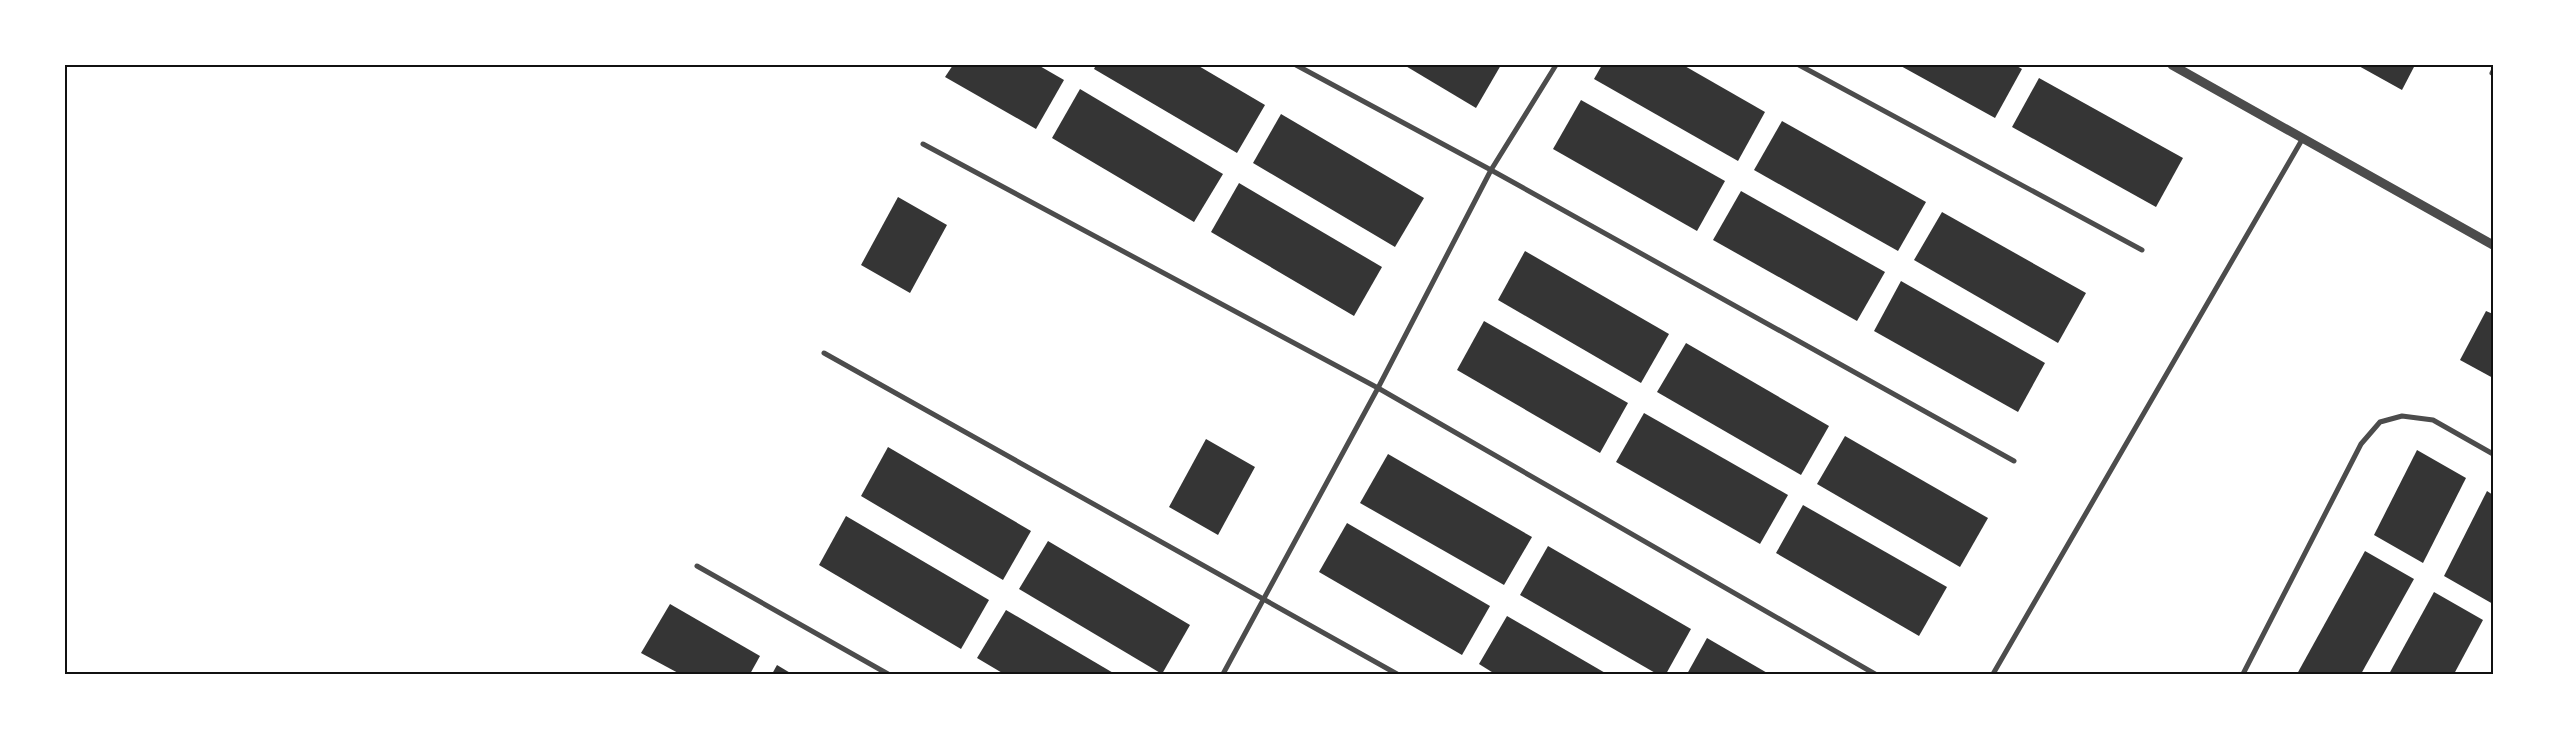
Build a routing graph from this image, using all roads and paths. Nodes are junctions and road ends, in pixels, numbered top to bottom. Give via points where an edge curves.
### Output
1 (1296, 65) edge
2 (1556, 65) edge
3 (1800, 65) edge
4 (2172, 65) edge
5 (2303, 138) junction
6 (923, 144) dead end
7 (1491, 170) junction
8 (2493, 245) edge
9 (2142, 250) dead end
10 (824, 353) dead end
11 (1378, 388) junction
12 (2493, 454) edge
13 (2014, 461) dead end
14 (697, 566) dead end
15 (1263, 600) junction
16 (888, 674) edge
17 (1223, 674) edge
18 (1397, 674) edge
19 (1875, 674) edge
20 (1993, 674) edge
21 (2243, 674) edge

1 - 7 street
2 - 7 street
3 - 9 street
4 - 5 street
5 - 8 street
5 - 20 street
6 - 11 street
7 - 11 street
7 - 13 street
10 - 15 street
11 - 15 street
11 - 19 street
12 - 21 street via 2432,420 2402,416 2380,422 2361,444
14 - 16 street
15 - 17 street
15 - 18 street

